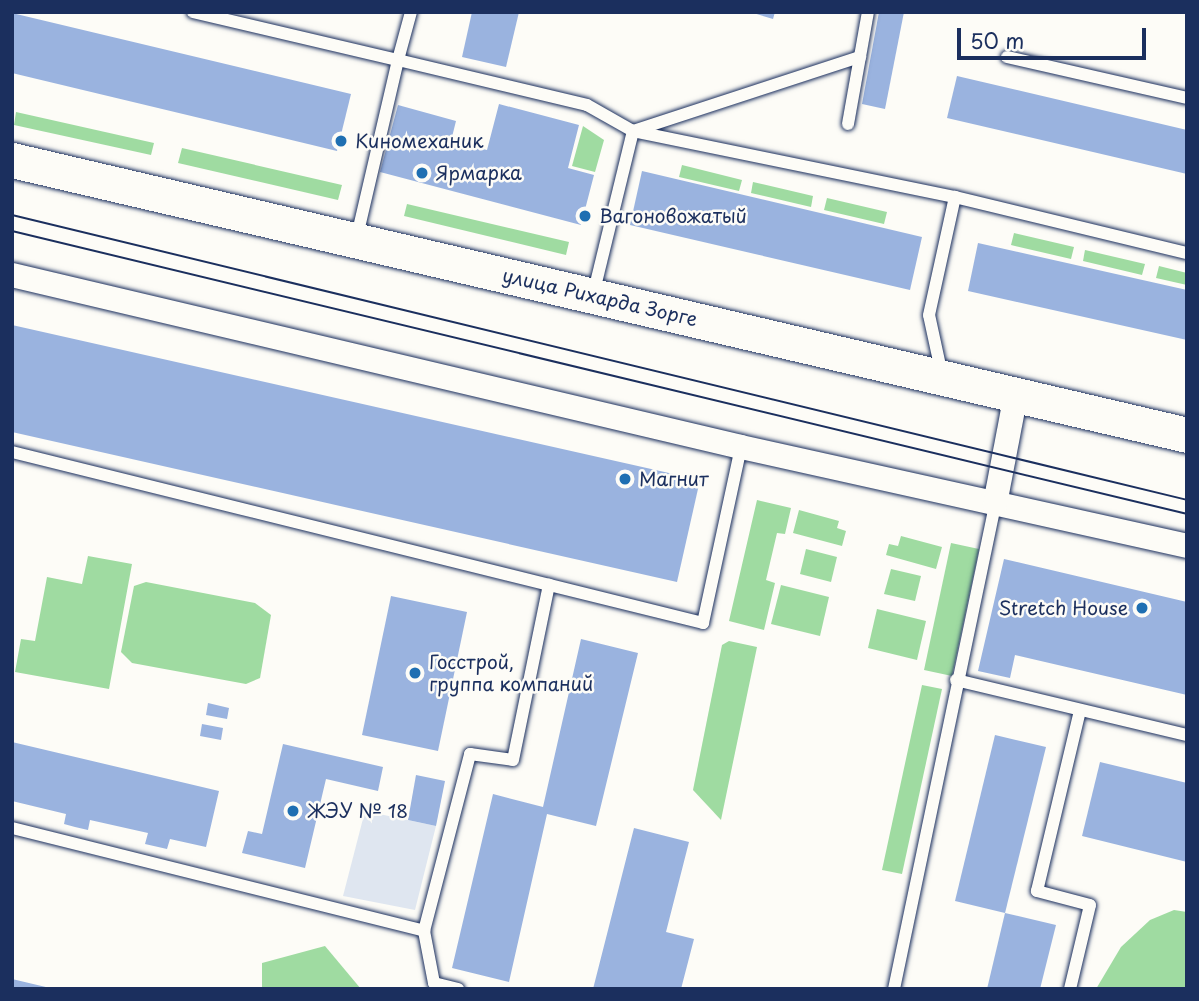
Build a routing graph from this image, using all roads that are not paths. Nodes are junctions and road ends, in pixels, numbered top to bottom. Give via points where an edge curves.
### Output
1 (194, 12) edge
2 (411, 12) edge
3 (868, 12) edge
4 (860, 57) junction
5 (1007, 57) dead end
6 (398, 60) junction
7 (1187, 98) edge
8 (848, 124) dead end
9 (633, 131) junction
10 (12, 160) edge
11 (956, 197) junction
12 (356, 240) junction
13 (1187, 253) edge
14 (12, 275) edge
15 (593, 295) junction
16 (942, 376) junction
17 (1016, 394) junction
18 (1187, 435) edge
19 (741, 447) junction
20 (12, 452) edge
21 (995, 504) junction
22 (1187, 546) edge
23 (550, 585) junction
24 (956, 680) junction
25 (1080, 710) junction
26 (1187, 735) edge
27 (12, 828) edge
28 (424, 931) junction
29 (457, 989) edge
30 (894, 989) edge
31 (1070, 989) edge

1 - 6 lane
2 - 6 lane
3 - 4 lane
4 - 8 lane
4 - 9 lane
5 - 7 lane
6 - 9 lane via 587,105
6 - 12 lane
9 - 11 lane
9 - 15 lane
10 - 12 main road, улица Рихарда Зорге
11 - 13 lane
11 - 16 lane via 929,315
12 - 15 main road, улица Рихарда Зорге
14 - 19 street
15 - 16 main road, улица Рихарда Зорге
16 - 17 main road, улица Рихарда Зорге
17 - 18 main road, улица Рихарда Зорге
17 - 21 street
19 - 21 street
19 - 23 lane via 703,623
20 - 23 lane
21 - 22 street
21 - 24 lane
23 - 28 lane via 513,760 470,754
24 - 25 lane
24 - 30 lane
25 - 26 lane
25 - 31 lane via 1037,891 1090,905
27 - 28 lane
28 - 29 lane via 435,984

